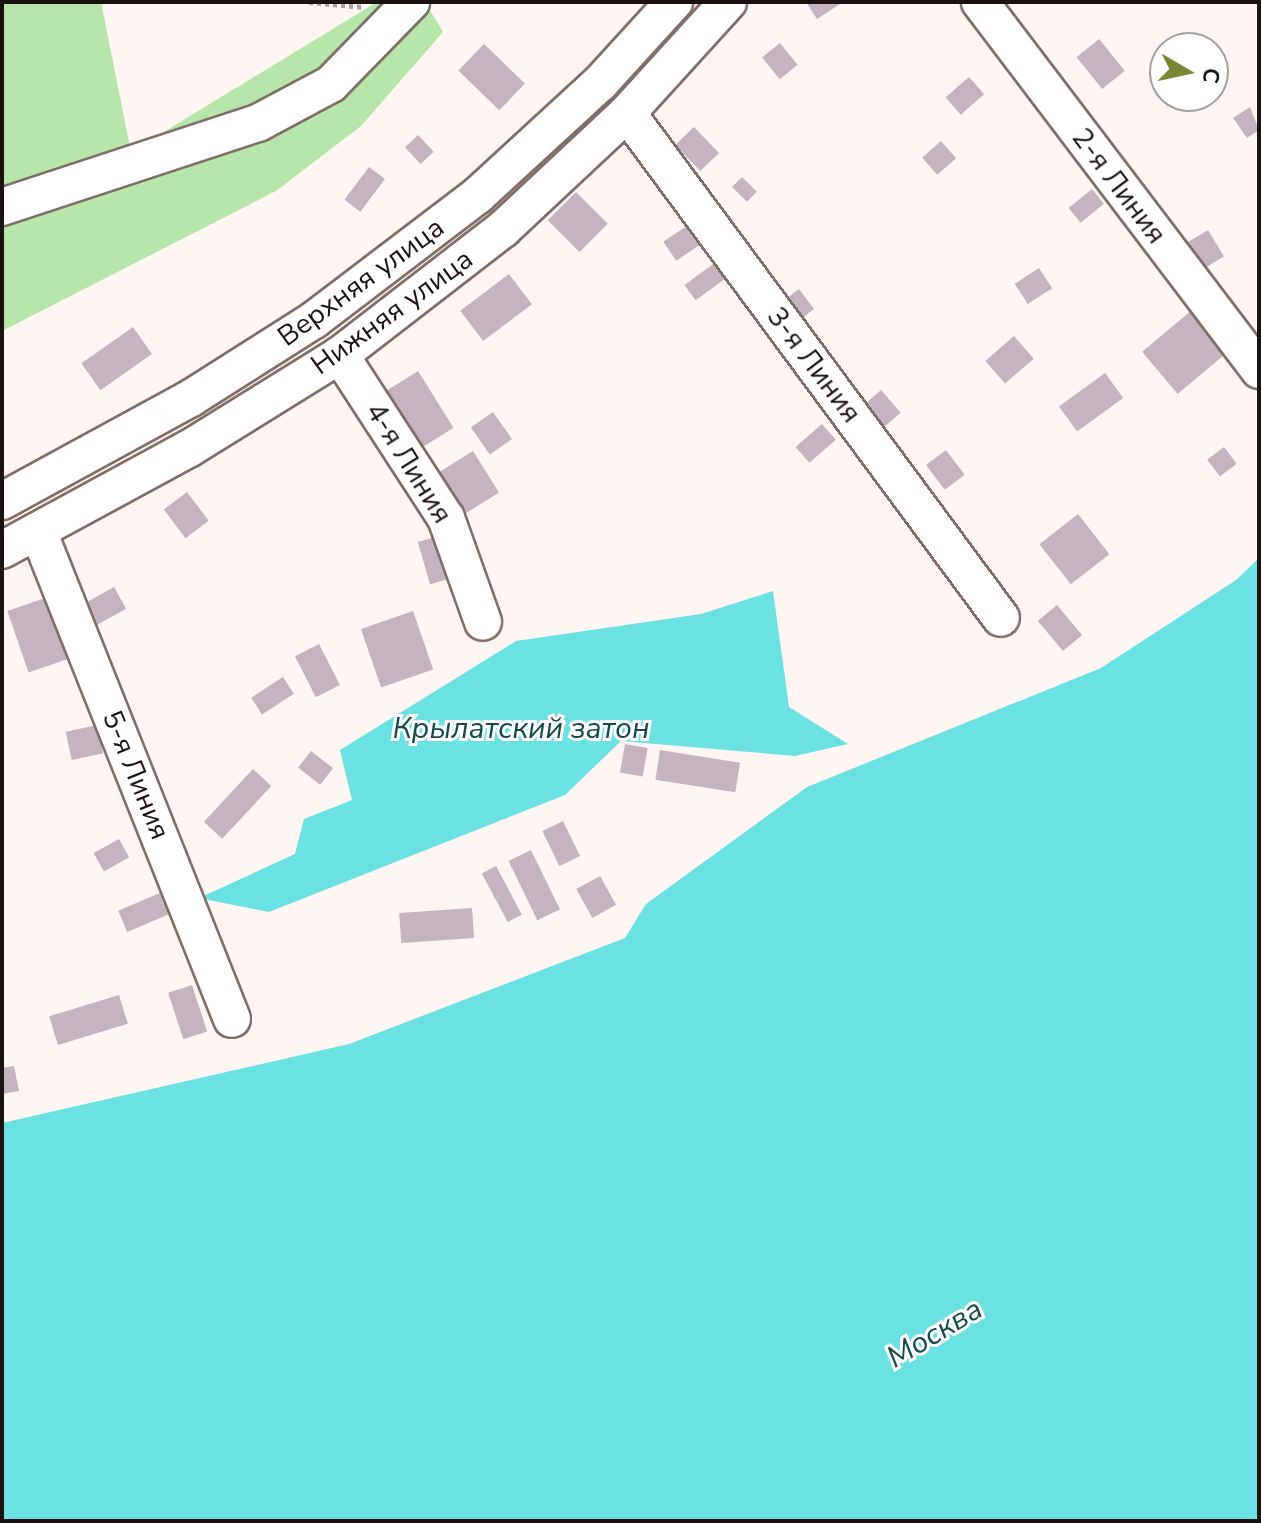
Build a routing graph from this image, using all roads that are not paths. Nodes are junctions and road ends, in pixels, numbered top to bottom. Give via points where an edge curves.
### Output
1 (674, 2) edge
2 (728, 2) edge
3 (980, 2) edge
4 (394, 3) edge
5 (627, 113) junction
6 (2, 207) edge
7 (340, 355) junction
8 (1259, 370) edge
9 (2, 501) edge
10 (38, 531) junction
11 (2, 550) edge
12 (1001, 618) dead end
13 (483, 622) dead end
14 (232, 1019) dead end

1 - 9 street, Верхняя улица via 600,83 478,195 314,320 191,398
2 - 5 street, Нижняя улица
3 - 8 street, 2-я Линия
4 - 6 street via 331,84 258,123
5 - 7 street, Нижняя улица via 503,229
5 - 12 street, 3-я Линия
7 - 10 street, Нижняя улица via 190,448
7 - 13 street, 4-я Линия via 446,518
10 - 11 street, Нижняя улица
10 - 14 street, 5-я Линия

